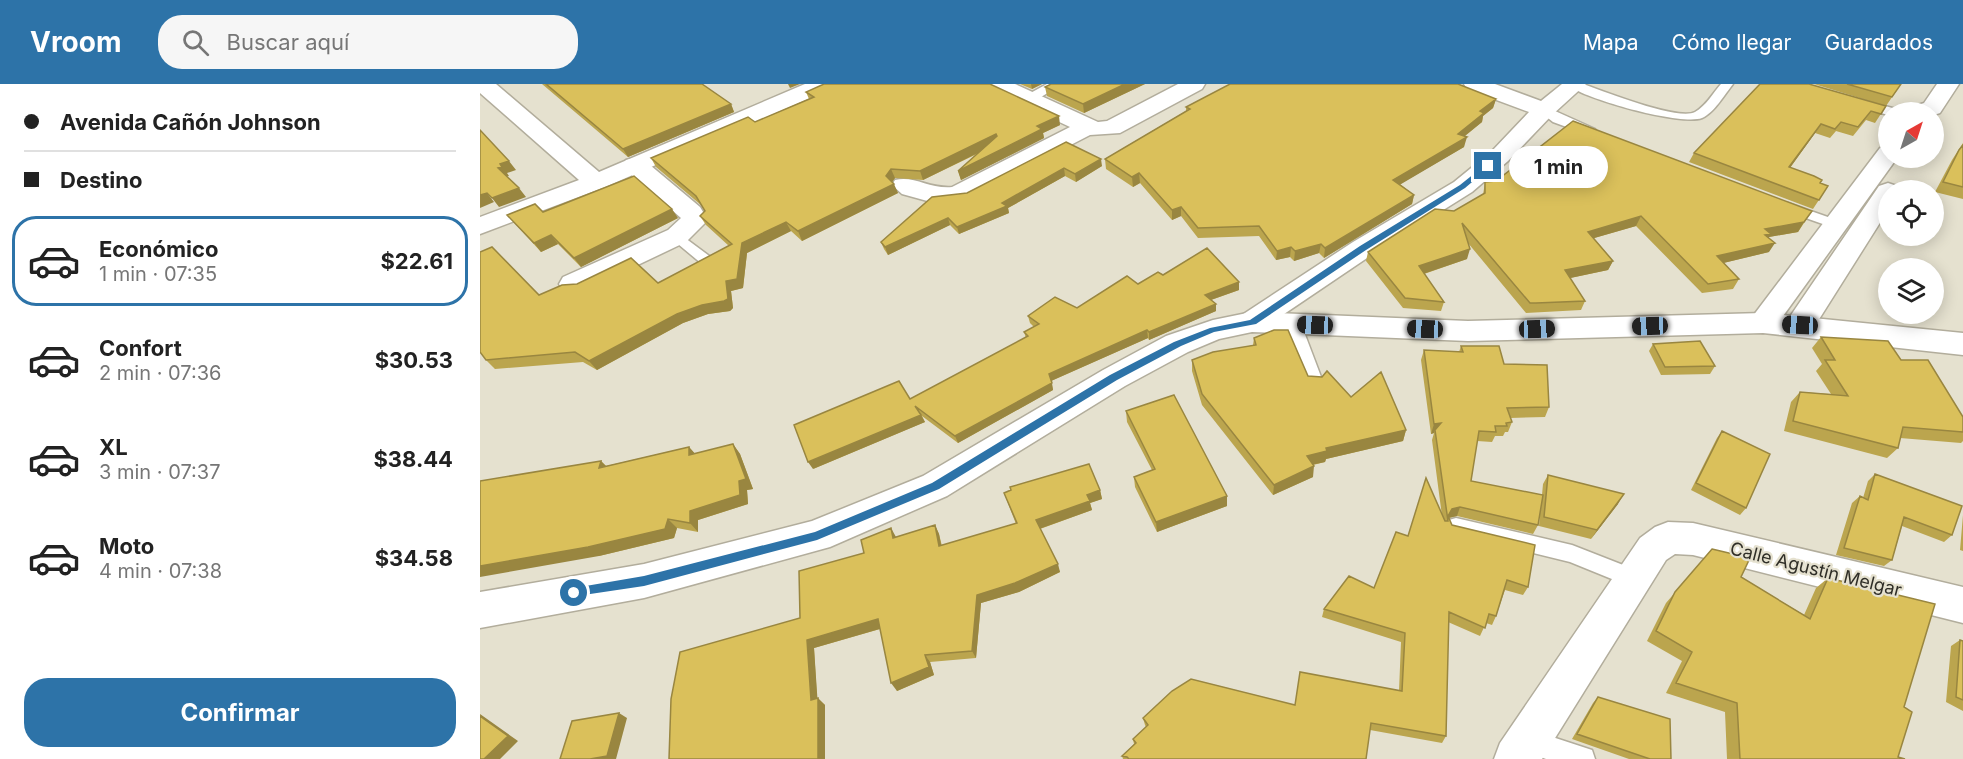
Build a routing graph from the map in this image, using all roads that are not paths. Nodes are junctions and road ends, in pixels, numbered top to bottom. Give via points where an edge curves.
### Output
1 (483, 84) edge
2 (823, 84) edge
3 (997, 84) edge
4 (1056, 84) edge
5 (1194, 84) edge
6 (1475, 84) edge
7 (1575, 84) edge
8 (1727, 84) edge
9 (1948, 84) edge
10 (1029, 99) junction
11 (1846, 99) edge
12 (1937, 102) edge
13 (1878, 108) edge
14 (1544, 110) junction
15 (1096, 128) junction
16 (1602, 136) edge
17 (635, 165) junction
18 (1878, 167) edge
19 (596, 182) junction
20 (903, 185) dead end
21 (1770, 200) edge
22 (1878, 208) edge
23 (1837, 225) junction
24 (480, 226) edge
25 (677, 236) junction
26 (707, 261) edge
27 (573, 284) edge
28 (1252, 322) junction
29 (1763, 323) junction
30 (1293, 324) junction
31 (1800, 325) junction
32 (1963, 344) edge
33 (1314, 382) edge
34 (1456, 526) edge
35 (1634, 579) junction
36 (1963, 605) edge
37 (480, 610) edge
38 (1522, 750) edge
39 (1583, 759) edge

1 - 19 street
2 - 17 street
3 - 10 street
4 - 10 lane
5 - 15 street via 1112,128
6 - 14 street
7 - 8 lane via 1687,119 1698,115
7 - 14 street
9 - 12 street
10 - 15 street
11 - 13 lane
14 - 16 lane
14 - 28 street via 1500,156 1463,187
15 - 20 street via 959,193 923,195
17 - 19 street
17 - 25 street via 691,213 695,220
18 - 23 street
19 - 24 street
21 - 23 lane
22 - 31 street
23 - 29 street
25 - 26 lane
25 - 27 street
28 - 30 street
28 - 37 street via 1213,330 1177,344 935,486 817,536 644,581
29 - 30 street via 1468,331
29 - 31 street
30 - 33 lane
31 - 32 street
34 - 35 lane via 1572,554
35 - 36 street, Calle Agustín Melgar via 1653,549 1668,538 1693,539
35 - 38 street
38 - 39 lane

